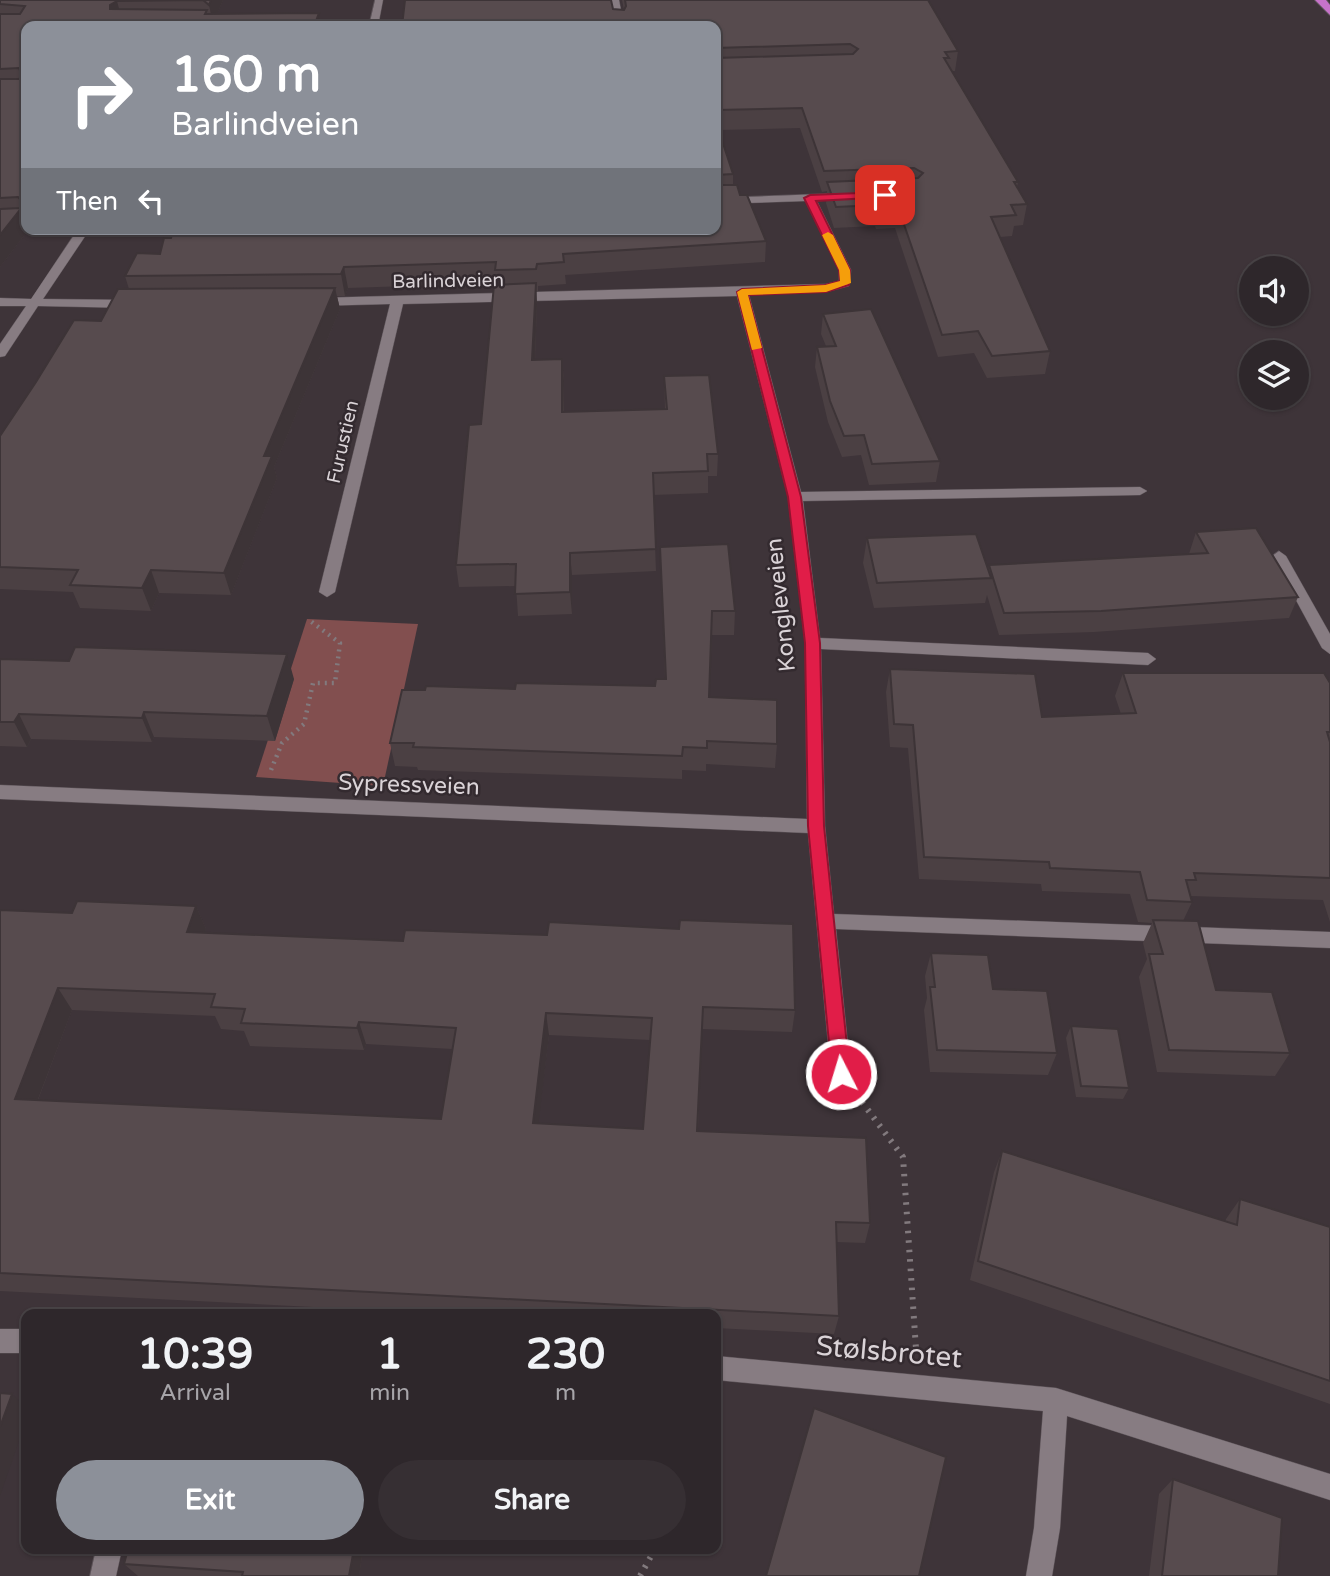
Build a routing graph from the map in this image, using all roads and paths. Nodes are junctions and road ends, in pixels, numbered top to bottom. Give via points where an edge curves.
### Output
1 (379, 0) edge
2 (615, 0) edge
3 (1320, 0) edge
4 (1330, 12) edge
5 (374, 21) edge
6 (619, 21) edge
7 (860, 196) edge
8 (810, 198) junction
9 (721, 201) edge
10 (80, 235) edge
11 (742, 292) junction
12 (0, 302) edge
13 (299, 302) edge
14 (397, 302) junction
15 (146, 304) edge
16 (35, 305) junction
17 (0, 353) edge
18 (1140, 491) dead end
19 (795, 497) junction
20 (1279, 556) dead end
21 (327, 592) joint
22 (813, 643) junction
23 (1330, 648) edge
24 (1148, 659) dead end
25 (0, 792) edge
26 (258, 803) junction
27 (816, 826) junction
28 (826, 921) junction
29 (1330, 940) edge
30 (841, 1074) joint
31 (0, 1341) edge
32 (21, 1341) edge
33 (721, 1368) edge
34 (918, 1385) junction
35 (1056, 1400) junction
36 (1330, 1487) edge
37 (108, 1554) edge
38 (652, 1554) edge
39 (103, 1576) edge
40 (640, 1576) edge
41 (1039, 1576) edge

1 - 5 street
2 - 6 street
3 - 4 highway
7 - 8 street
8 - 9 street
8 - 11 street, Barlindveien via 845,270 845,283
10 - 16 street
11 - 14 street, Barlindveien
11 - 19 street, Kongleveien
12 - 16 street
13 - 14 street, Barlindveien
14 - 21 street, Furustien
15 - 16 street
16 - 17 street
18 - 19 street
19 - 22 street, Kongleveien
20 - 23 street
21 - 26 path via 307,619 340,643 335,683 313,683 304,724 282,743
22 - 24 street
22 - 27 street, Kongleveien
25 - 26 street, Sypressveien
26 - 27 street, Sypressveien
27 - 28 street, Kongleveien
28 - 29 street
28 - 30 street, Kongleveien
30 - 34 path via 903,1157
31 - 32 street
33 - 34 street, Stølsbrotet
34 - 35 street, Stølsbrotet
35 - 36 street, Stølsbrotet
35 - 41 street
37 - 39 street
38 - 40 path

